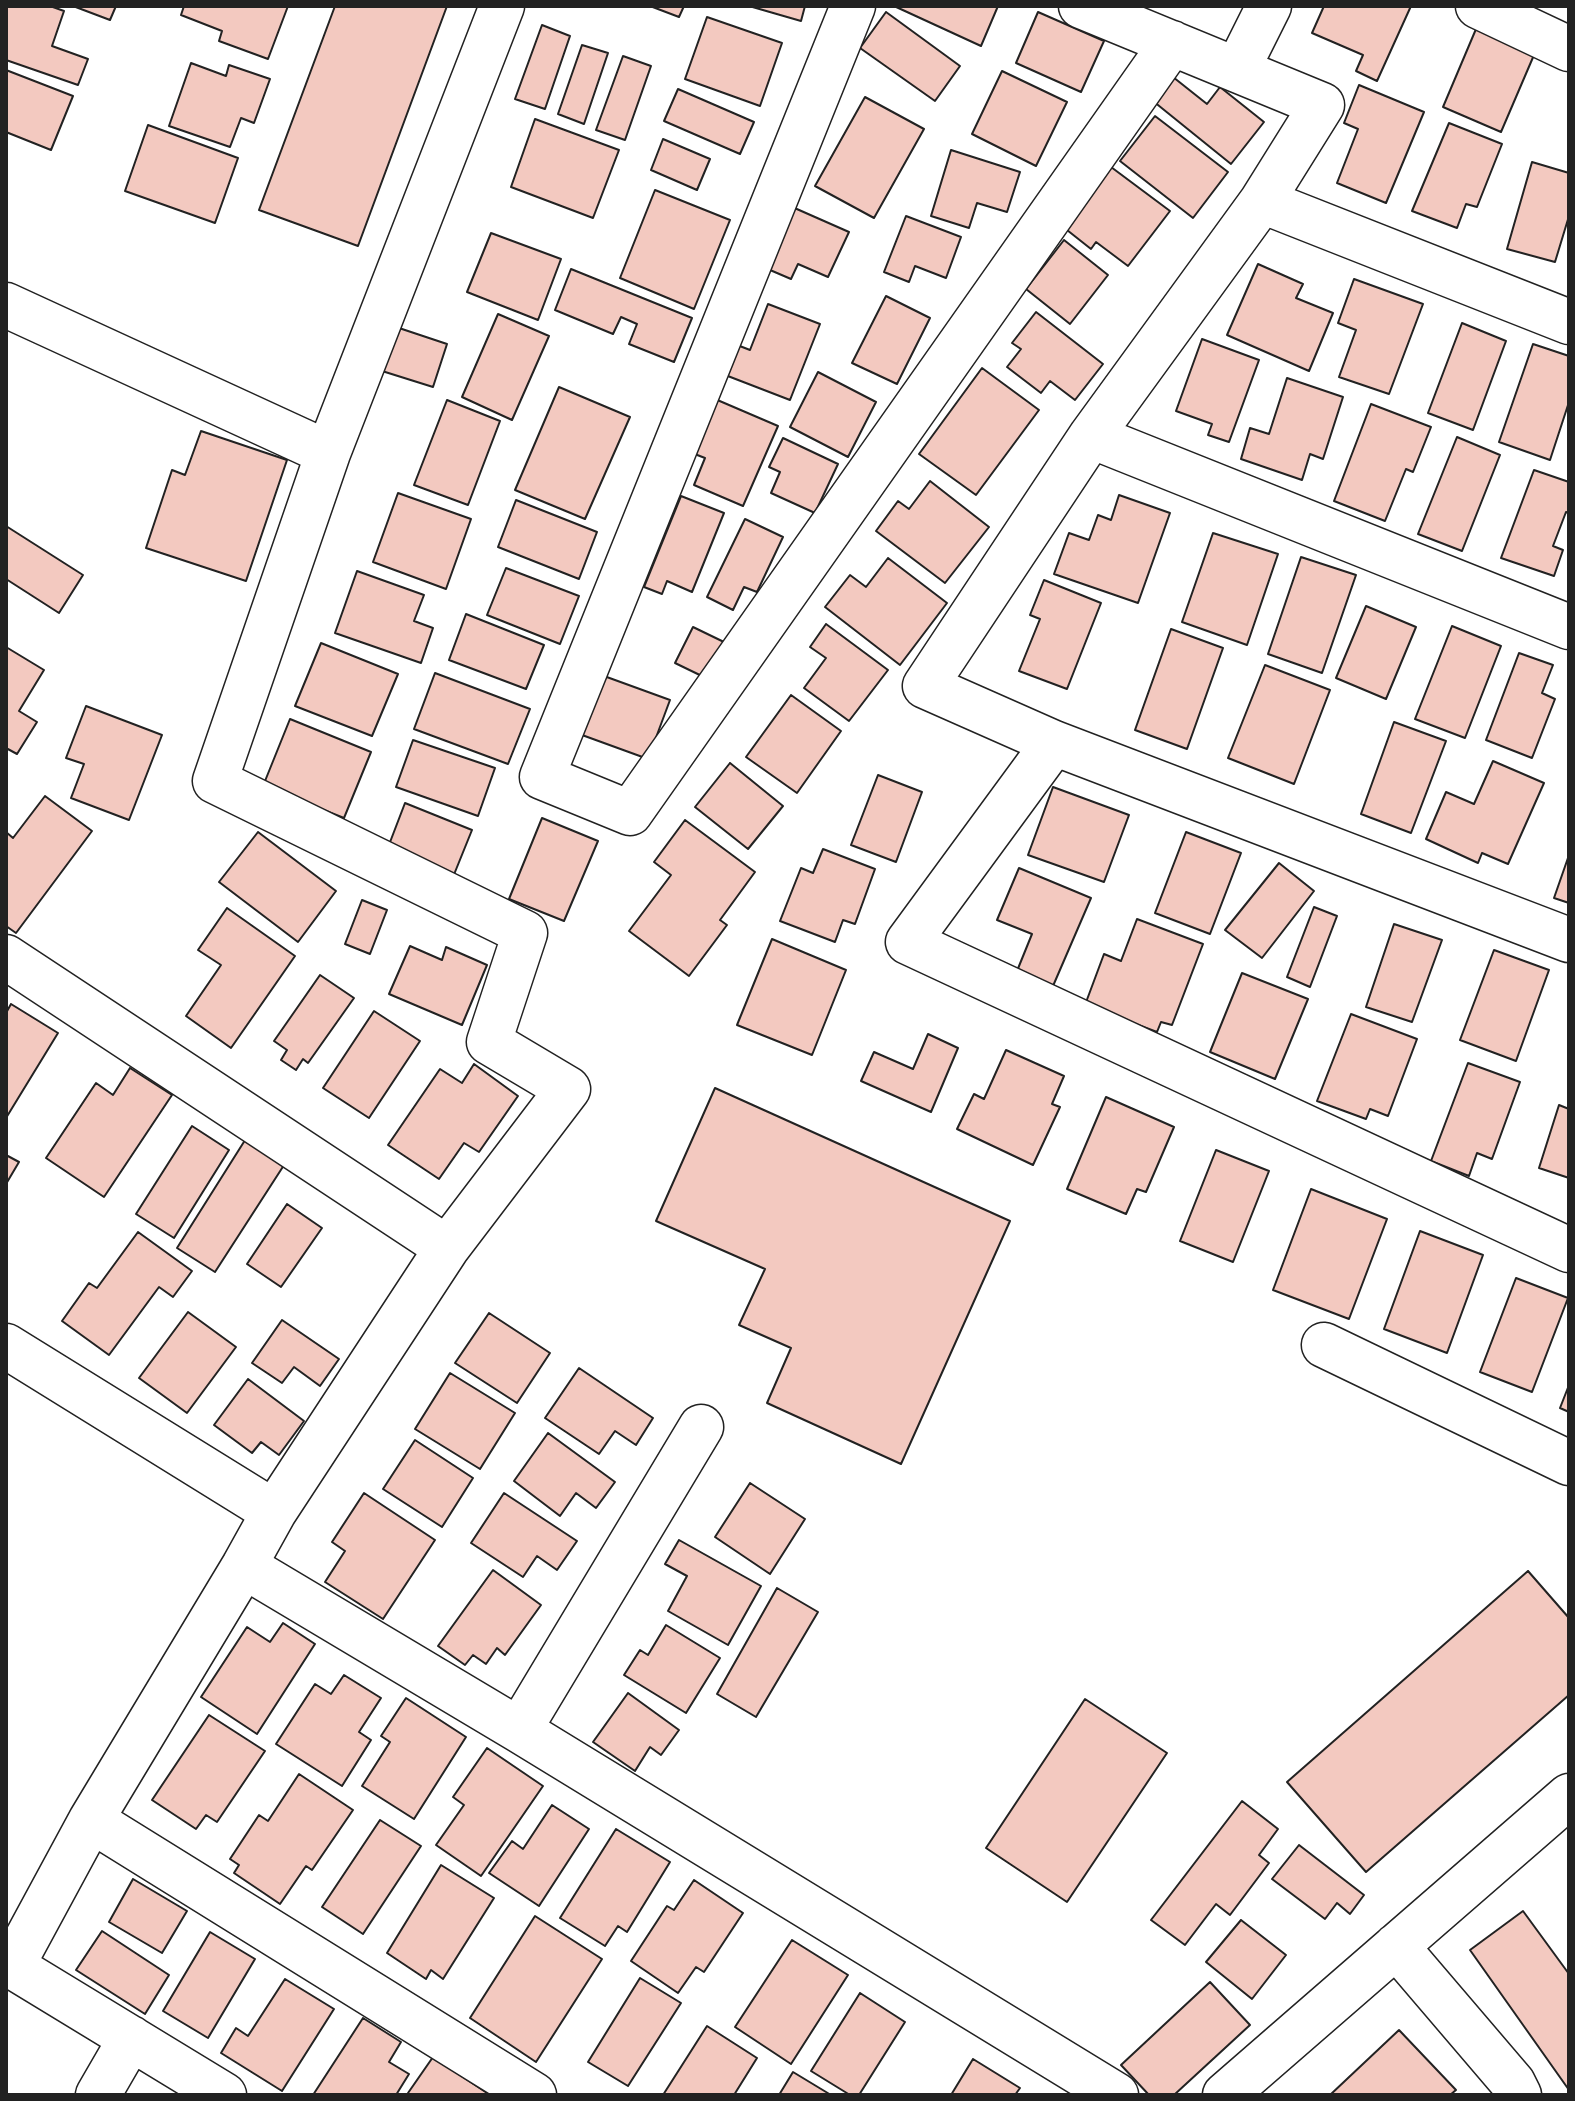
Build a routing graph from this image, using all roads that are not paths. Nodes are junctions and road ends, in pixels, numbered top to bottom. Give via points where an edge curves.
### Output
1 (502, 6) edge
2 (853, 6) edge
3 (1081, 6) edge
4 (1269, 6) edge
5 (1478, 6) edge
6 (1172, 43) junction
7 (1569, 49) edge
8 (1237, 70) junction
9 (1262, 201) junction
10 (6, 305) edge
11 (1569, 322) edge
12 (1091, 436) junction
13 (328, 453) junction
14 (1569, 627) edge
15 (1054, 743) junction
16 (1569, 940) edge
17 (6, 957) edge
18 (447, 1248) junction
19 (1569, 1250) edge
20 (1324, 1345) dead end
21 (6, 1346) edge
22 (701, 1427) dead end
23 (1569, 1463) edge
24 (274, 1512) junction
25 (244, 1566) junction
26 (519, 1730) junction
27 (1569, 1796) edge
28 (91, 1820) junction
29 (1396, 1946) junction
30 (131, 2038) junction
31 (98, 2095) edge
32 (224, 2095) edge
33 (534, 2095) edge
34 (1116, 2095) edge
35 (1225, 2095) edge
36 (1519, 2095) edge

1 - 13 street
2 - 6 street via 542,777 630,813
3 - 6 street
4 - 8 street
5 - 7 street
6 - 8 street
8 - 9 street via 1322,105
9 - 11 street
9 - 12 street
10 - 13 street
12 - 14 street
12 - 15 street via 925,686
13 - 18 street via 215,781 525,933 489,1042 568,1089
15 - 16 street
15 - 19 street via 908,942
17 - 18 street
18 - 24 street
20 - 23 street
21 - 24 street
22 - 26 street
24 - 25 street
25 - 26 street
25 - 28 street
26 - 34 street
27 - 29 street
28 - 30 street via 12,1966
28 - 33 street
29 - 35 street
29 - 36 street
30 - 31 street
30 - 32 street

